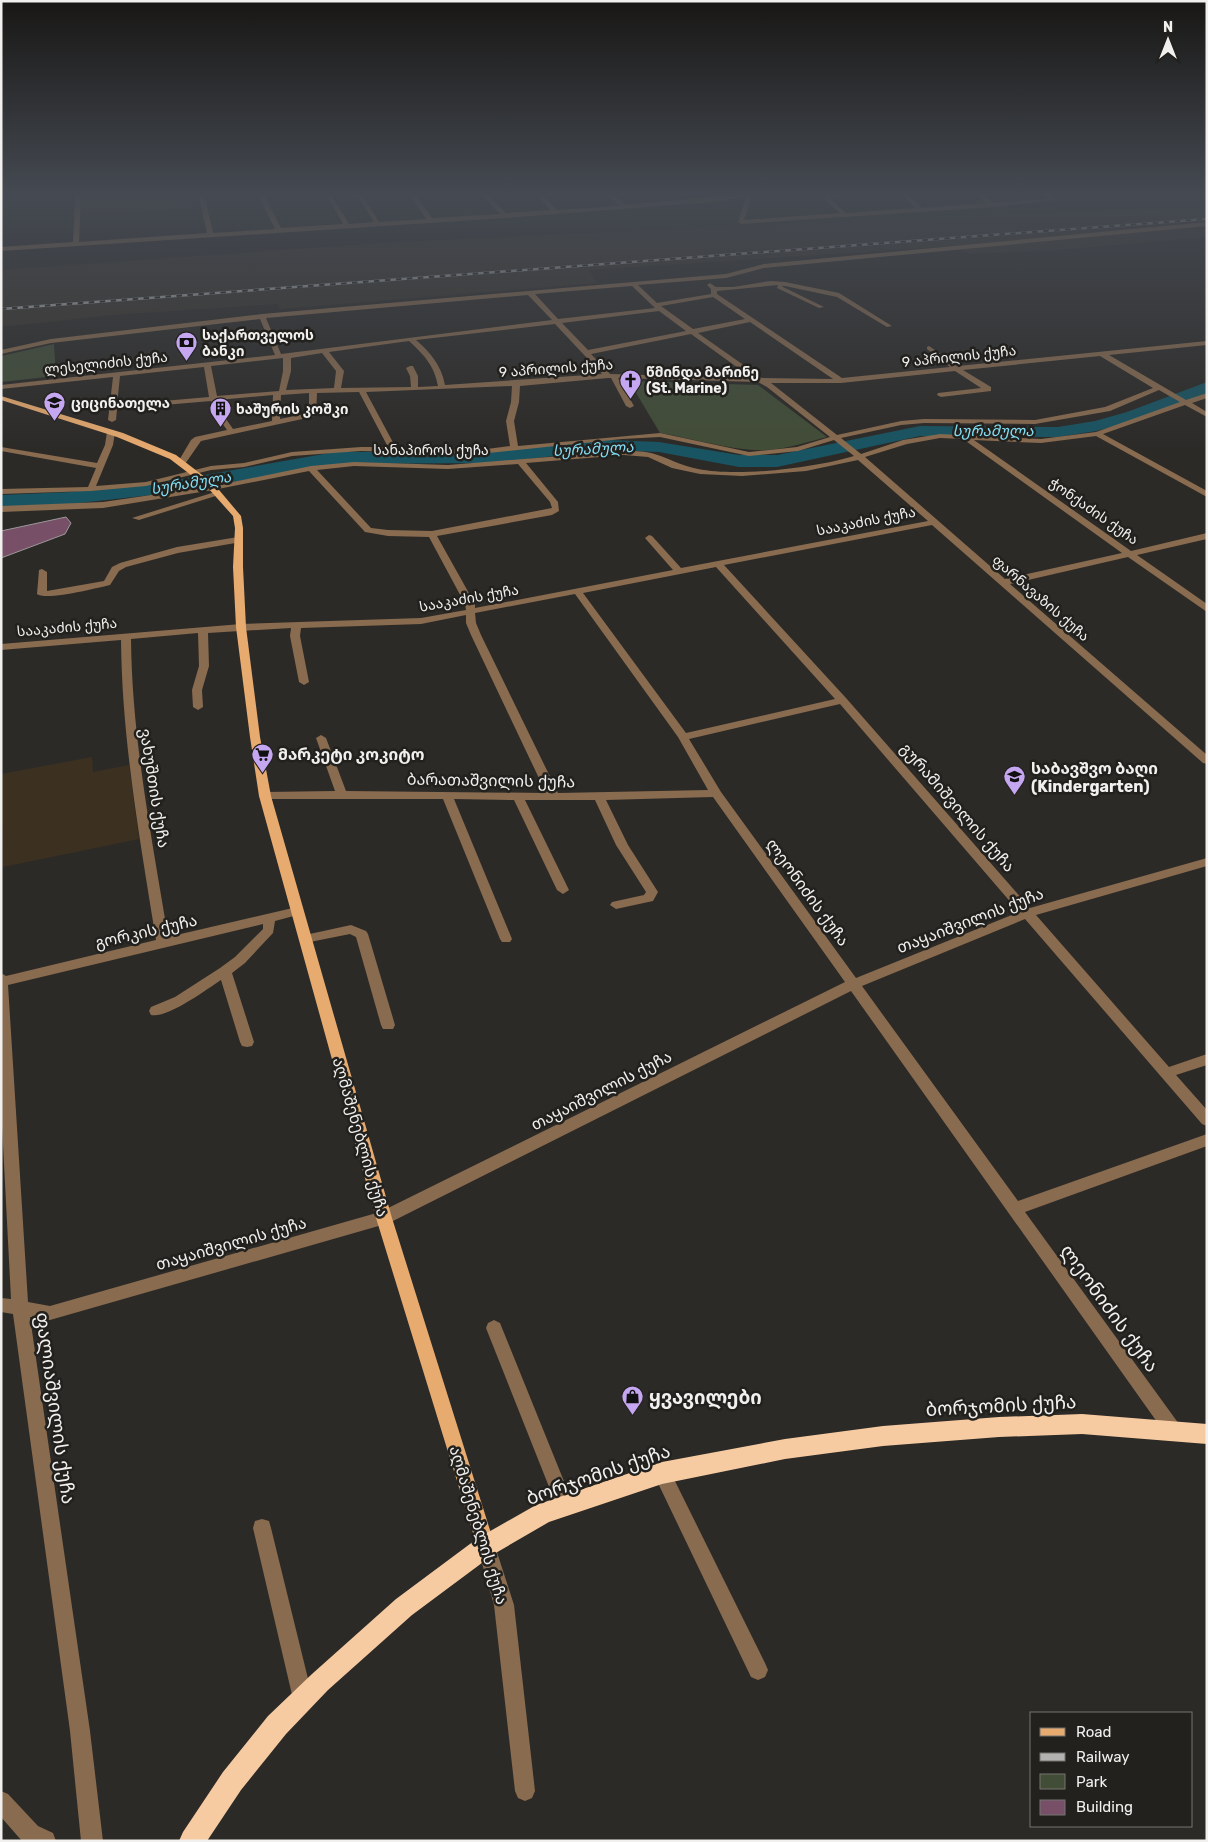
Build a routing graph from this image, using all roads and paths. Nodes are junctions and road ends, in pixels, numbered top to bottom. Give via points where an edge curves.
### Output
1 (689, 279) edge
2 (701, 279) edge
3 (770, 283) junction
4 (633, 284) junction
5 (529, 292) junction
6 (714, 292) junction
7 (657, 307) junction
8 (821, 307) dead end
9 (262, 316) junction
10 (751, 320) junction
11 (556, 321) junction
12 (889, 326) dead end
13 (691, 332) junction
14 (410, 339) junction
15 (1207, 343) edge
16 (929, 348) dead end
17 (324, 351) junction
18 (1, 352) edge
19 (585, 352) junction
20 (1102, 354) junction
21 (287, 356) junction
22 (279, 357) junction
23 (207, 365) junction
24 (410, 368) dead end
25 (957, 369) junction
26 (117, 374) junction
27 (610, 376) junction
28 (761, 381) junction
29 (841, 381) junction
30 (516, 384) junction
31 (1, 387) edge
32 (442, 388) junction
33 (1159, 388) junction
34 (415, 389) junction
35 (313, 390) junction
36 (336, 390) junction
37 (361, 390) junction
38 (279, 392) junction
39 (941, 395) dead end
40 (1207, 395) edge
41 (1, 398) edge
42 (214, 399) junction
43 (1186, 403) junction
44 (630, 406) dead end
45 (115, 407) junction
46 (1207, 415) edge
47 (112, 420) dead end
48 (276, 422) junction
49 (231, 431) junction
50 (111, 432) junction
51 (1097, 434) junction
52 (965, 437) junction
53 (839, 439) junction
54 (514, 448) junction
55 (1, 449) edge
56 (393, 449) junction
57 (859, 456) junction
58 (182, 462) junction
59 (521, 462) junction
60 (99, 466) junction
61 (311, 468) junction
62 (195, 473) junction
63 (91, 489) junction
64 (214, 489) junction
65 (1, 492) edge
66 (1207, 495) edge
67 (1, 509) edge
68 (136, 518) dead end
69 (934, 522) junction
70 (432, 534) junction
71 (1207, 536) edge
72 (649, 538) dead end
73 (238, 540) junction
74 (1132, 554) junction
75 (718, 564) junction
76 (42, 572) dead end
77 (680, 572) junction
78 (1002, 582) junction
79 (578, 592) junction
80 (1207, 609) edge
81 (471, 612) junction
82 (296, 626) junction
83 (241, 627) junction
84 (203, 630) junction
85 (126, 636) junction
86 (1, 646) edge
87 (304, 682) dead end
88 (842, 700) junction
89 (198, 708) dead end
90 (683, 737) junction
91 (321, 738) dead end
92 (1204, 755) edge
93 (716, 793) junction
94 (342, 794) junction
95 (446, 795) junction
96 (265, 796) junction
97 (518, 796) junction
98 (554, 797) junction
99 (599, 797) junction
100 (1207, 862) edge
101 (563, 890) dead end
102 (616, 905) dead end
103 (298, 911) junction
104 (1028, 913) junction
105 (269, 918) junction
106 (305, 939) junction
107 (506, 939) dead end
108 (164, 944) junction
109 (224, 971) junction
110 (1, 978) edge
111 (1, 982) edge
112 (853, 984) junction
113 (156, 1011) dead end
114 (388, 1025) dead end
115 (248, 1042) dead end
116 (1207, 1059) edge
117 (1166, 1072) junction
118 (1207, 1120) edge
119 (1207, 1140) edge
120 (1015, 1209) junction
121 (384, 1218) junction
122 (1, 1305) edge
123 (20, 1307) junction
124 (494, 1328) dead end
125 (1173, 1430) junction
126 (1207, 1434) edge
127 (662, 1473) junction
128 (565, 1506) junction
129 (262, 1528) dead end
130 (486, 1546) junction
131 (758, 1670) dead end
132 (303, 1699) junction
133 (525, 1791) dead end
134 (1, 1801) edge
135 (45, 1841) edge
136 (92, 1841) edge
137 (192, 1841) edge

1 - 4 street
2 - 6 street
3 - 6 street, ლესელიძის ქუჩა
3 - 8 street
3 - 12 street, ლესელიძის ქუჩა via 838,295
4 - 5 street
4 - 7 street
5 - 9 street
5 - 11 street
6 - 7 street, ლესელიძის ქუჩა
6 - 10 street
7 - 11 street, ლესელიძის ქუჩა
7 - 13 street
9 - 18 street via 51,340
9 - 22 street
10 - 13 street
10 - 29 street
11 - 14 street, ლესელიძის ქუჩა
11 - 19 street
13 - 19 street
13 - 28 street
14 - 17 street, ლესელიძის ქუჩა
14 - 32 street via 432,358 439,370
15 - 20 street, 9 აპრილის ქუჩა
16 - 25 street
17 - 21 street, ლესელიძის ქუჩა
17 - 36 street via 340,371
19 - 27 street
20 - 25 street, 9 აპრილის ქუჩა
20 - 33 street
21 - 22 street, ლესელიძის ქუჩა
21 - 38 street via 287,371
22 - 23 street, ლესელიძის ქუჩა
23 - 26 street, ლესელიძის ქუჩა
23 - 42 street
24 - 34 street
25 - 29 street, 9 აპრილის ქუჩა
25 - 39 street via 987,391
26 - 31 street, ლესელიძის ქუჩა
26 - 45 street
27 - 28 street, 9 აპრილის ქუჩა
27 - 30 street, 9 აპრილის ქუჩა
27 - 44 street
28 - 29 street, 9 აპრილის ქუჩა
28 - 53 street
30 - 32 street, 9 აპრილის ქუჩა
30 - 54 street via 510,421
32 - 34 street, 9 აპრილის ქუჩა
33 - 43 street
33 - 53 street via 1107,409 1034,422 901,423
34 - 37 street, 9 აპრილის ქუჩა
35 - 36 street, 9 აპრილის ქუჩა
35 - 38 street, 9 აპრილის ქუჩა
35 - 48 street via 314,414
36 - 37 street, 9 აპრილის ქუჩა
37 - 56 street
38 - 42 street, 9 აპრილის ქუჩა
38 - 48 street
40 - 43 street, სანაპიროს ქუჩა
41 - 50 main road
42 - 45 street, 9 აპრილის ქუჩა
42 - 49 street via 222,422
43 - 46 street
43 - 51 street, სანაპიროს ქუჩა
45 - 47 street
48 - 49 street
49 - 58 street via 196,440
50 - 58 main road via 151,446
50 - 60 street
51 - 52 street, სანაპიროს ქუჩა via 1041,441
51 - 66 street
52 - 57 street, სანაპიროს ქუჩა via 917,439
52 - 74 street, ჭონქაძის ქუჩა
53 - 54 street via 798,449 749,454 660,436
53 - 57 street, ფარნავაზის ქუჩა
54 - 56 street via 479,452
55 - 60 street
56 - 62 street via 292,454
57 - 59 street, სანაპიროს ქუჩა via 806,468 742,474 700,472 649,455 624,453
57 - 69 street, ფარნავაზის ქუჩა
58 - 62 main road
59 - 61 street, სანაპიროს ქუჩა via 448,467 354,464
59 - 70 street via 554,502 556,509
60 - 63 street
61 - 64 street, სანაპიროს ქუჩა
61 - 70 street via 368,530
62 - 63 street via 146,484
62 - 64 main road, აღმაშენებლის ქუჩა
63 - 65 street
64 - 67 street, სანაპიროს ქუჩა via 103,505
64 - 68 street
64 - 73 main road, აღმაშენებლის ქუჩა via 237,516
69 - 75 street, სააკაძის ქუჩა
69 - 78 street, ფარნავაზის ქუჩა
70 - 81 street via 470,604
71 - 74 street
72 - 77 street
73 - 76 street via 177,550 118,567 102,586 42,594
73 - 83 main road, აღმაშენებლის ქუჩა
74 - 78 street
74 - 80 street, ჭონქაძის ქუჩა
75 - 77 street, სააკაძის ქუჩა
75 - 88 street, გურამიშვილის ქუჩა
77 - 79 street, სააკაძის ქუჩა
78 - 92 street, ფარნავაზის ქუჩა
79 - 81 street, სააკაძის ქუჩა
79 - 90 street, ლეონიძის ქუჩა
81 - 82 street, სააკაძის ქუჩა via 421,621
81 - 98 street via 476,635
82 - 83 street, სააკაძის ქუჩა
82 - 87 street
83 - 84 street, სააკაძის ქუჩა
83 - 96 main road, აღმაშენებლის ქუჩა
84 - 85 street, სააკაძის ქუჩა
84 - 89 street via 204,666 197,690
85 - 86 street, სააკაძის ქუჩა
85 - 108 street, ვახუშთის ქუჩა via 129,726
88 - 90 street
88 - 104 street, გურამიშვილის ქუჩა
90 - 93 street, ლეონიძის ქუჩა
91 - 94 street
93 - 99 street, ბარათაშვილის ქუჩა
93 - 112 street, ლეონიძის ქუჩა
94 - 95 street, ბარათაშვილის ქუჩა
94 - 96 street, ბარათაშვილის ქუჩა
95 - 97 street, ბარათაშვილის ქუჩა
95 - 107 street
96 - 103 main road, აღმაშენებლის ქუჩა
97 - 98 street, ბარათაშვილის ქუჩა
97 - 101 street
98 - 99 street, ბარათაშვილის ქუჩა
99 - 102 street via 622,845 652,892 649,898
100 - 104 street, თაყაიშვილის ქუჩა
103 - 105 street, გორკის ქუჩა
103 - 106 main road, აღმაშენებლის ქუჩა
104 - 112 street, თაყაიშვილის ქუჩა
104 - 117 street, გურამიშვილის ქუჩა
105 - 108 street, გორკის ქუჩა
105 - 109 street via 269,930 240,960
106 - 114 street via 351,929 362,934
106 - 121 main road, აღმაშენებლის ქუჩა
108 - 111 street, გორკის ქუჩა
109 - 113 street via 180,1000
109 - 115 street
110 - 111 street, ფალიაშვილის ქუჩა
111 - 123 street, ფალიაშვილის ქუჩა
112 - 120 street, ლეონიძის ქუჩა via 965,1144
112 - 121 street, თაყაიშვილის ქუჩა
116 - 117 street
117 - 118 street, გურამიშვილის ქუჩა
119 - 120 street
120 - 125 street, ლეონიძის ქუჩა
121 - 123 street, თაყაიშვილის ქუჩა via 50,1312
121 - 130 main road, აღმაშენებლის ქუჩა
122 - 123 street, თაყაიშვილის ქუჩა
123 - 136 street, ფალიაშვილის ქუჩა via 80,1731
124 - 128 street
125 - 126 highway, ბორჯომის ქუჩა
125 - 127 highway, ბორჯომის ქუჩა via 1082,1424 902,1435 785,1449
127 - 128 highway, ბორჯომის ქუჩა
127 - 131 street
128 - 130 highway, ბორჯომის ქუჩა via 544,1513
129 - 132 street
130 - 132 highway, ბორჯომის ქუჩა via 404,1607
130 - 133 street, აღმაშენებლის ქუჩა via 504,1605
132 - 137 highway, ბორჯომის ქუჩა via 277,1725 232,1781
134 - 135 street via 30,1834

